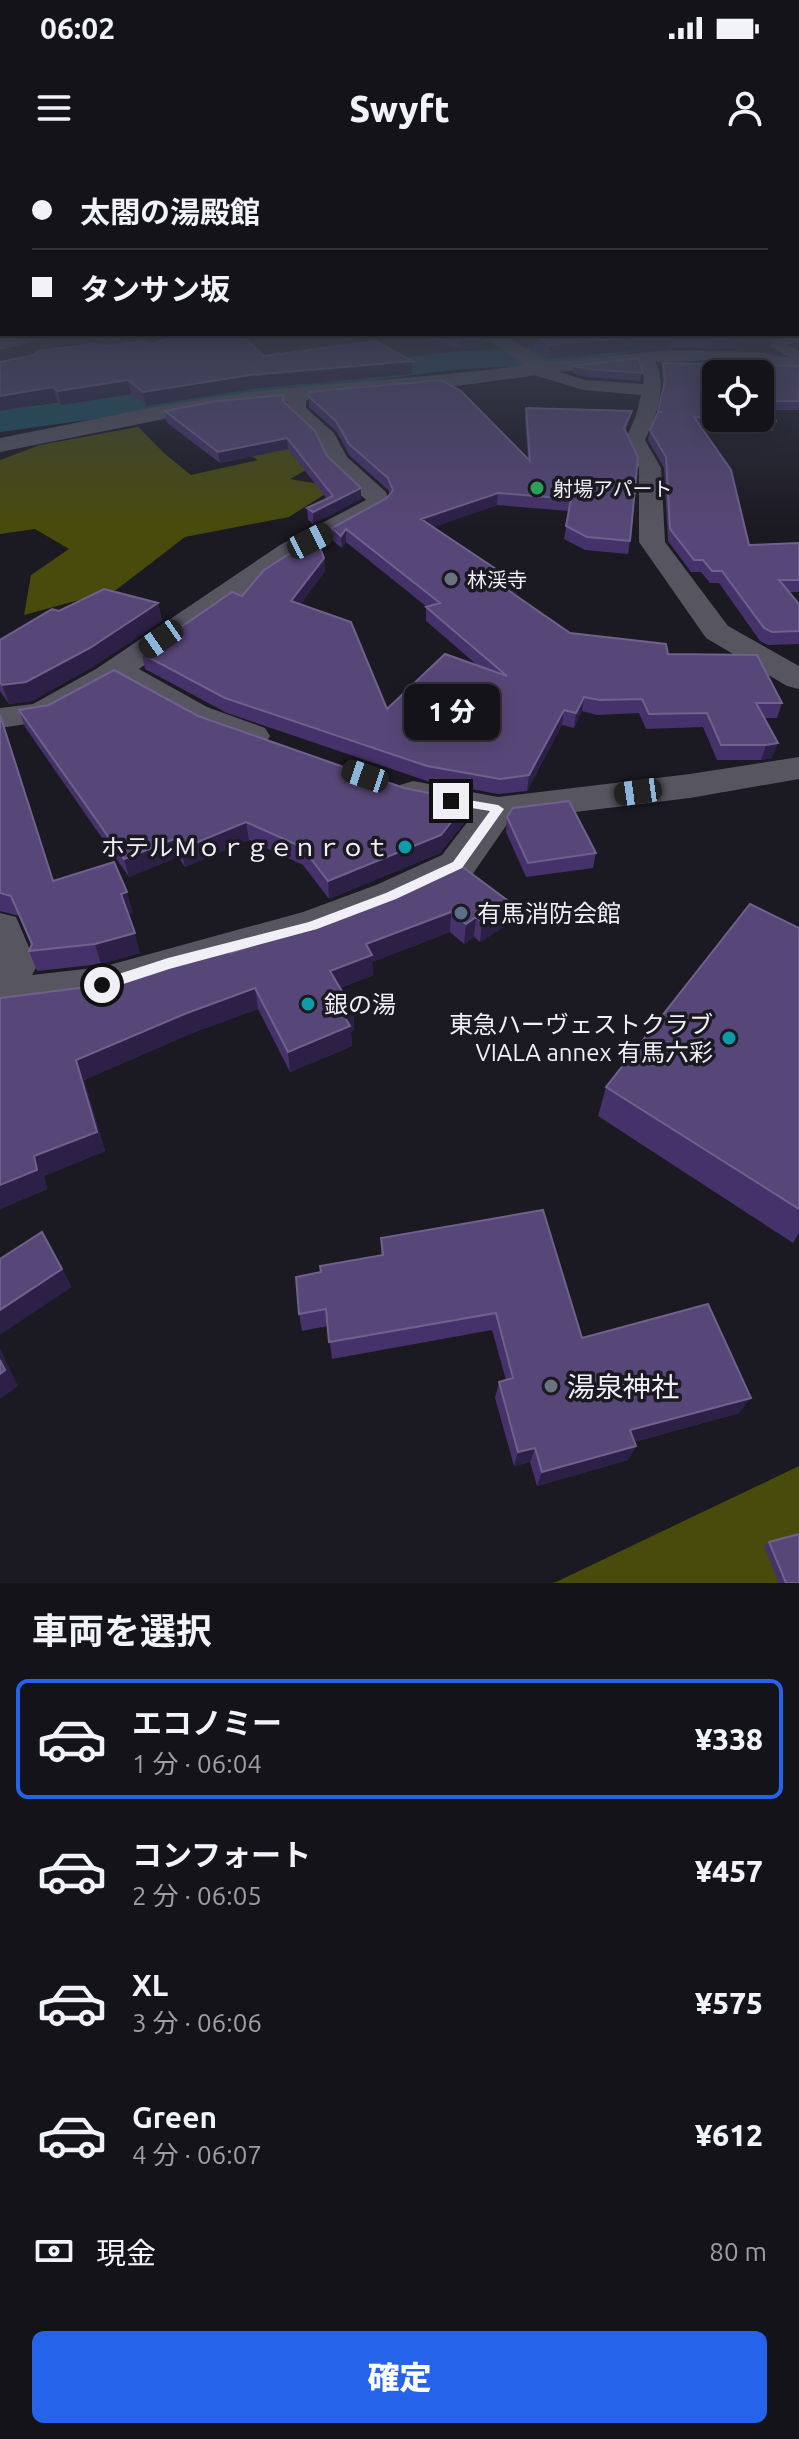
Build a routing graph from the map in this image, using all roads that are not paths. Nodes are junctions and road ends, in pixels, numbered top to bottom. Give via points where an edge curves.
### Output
1 (283, 394) edge
2 (298, 394) edge
3 (650, 394) edge
4 (0, 445) edge
5 (117, 670) junction
6 (799, 679) edge
7 (0, 718) edge
8 (283, 747) edge
9 (799, 768) edge
10 (379, 781) edge
11 (498, 809) junction
12 (0, 929) edge
13 (0, 980) edge
14 (0, 998) edge

1 - 4 street
2 - 5 street via 296,409 327,437 338,460 378,497 378,503 289,551
3 - 6 street via 635,440 650,468 652,542 717,632
5 - 7 street via 41,713
5 - 8 street via 214,723
9 - 11 street
10 - 11 street via 419,795
11 - 14 street via 457,865 312,926 102,985
12 - 13 street via 14,966

